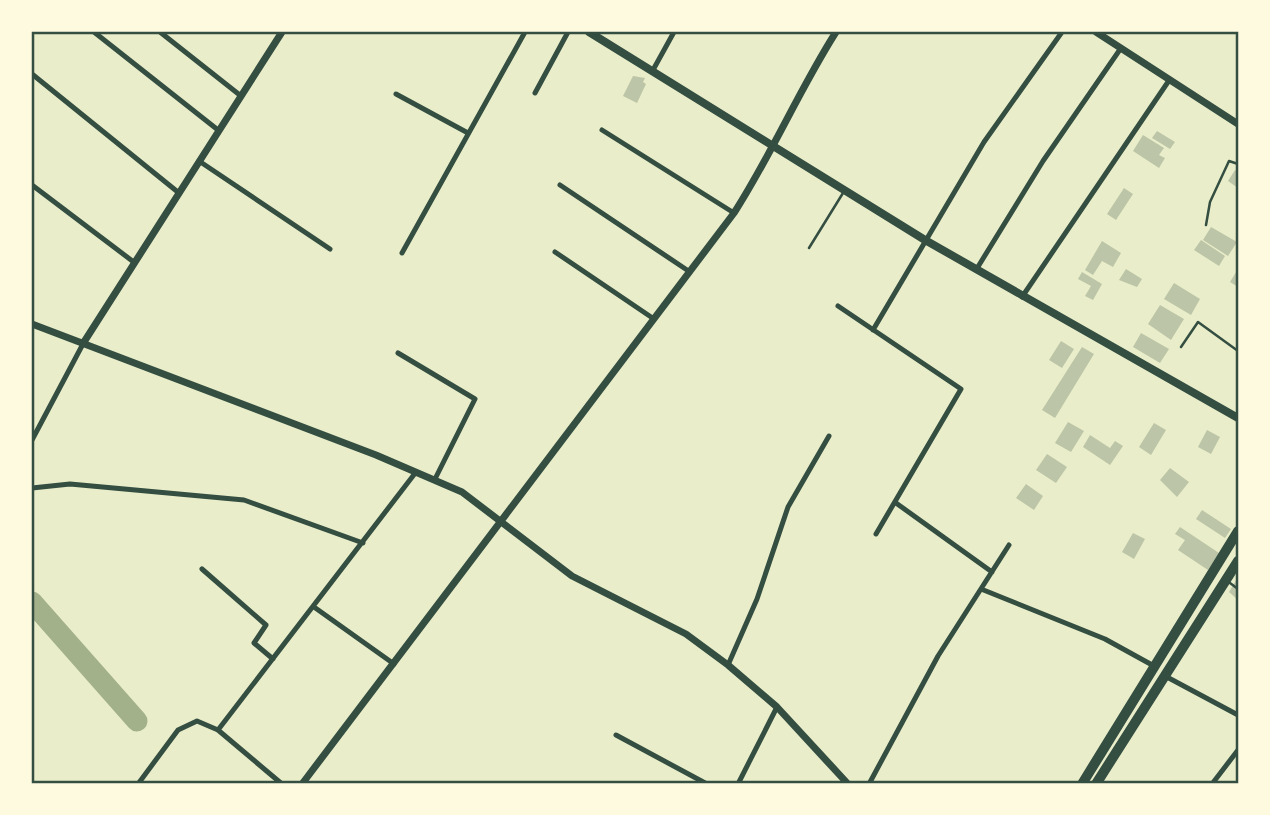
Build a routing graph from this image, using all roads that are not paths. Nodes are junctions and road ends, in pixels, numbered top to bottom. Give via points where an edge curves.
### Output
1 (93, 32) edge
2 (160, 32) edge
3 (282, 32) edge
4 (525, 32) edge
5 (568, 32) edge
6 (589, 32) edge
7 (674, 32) edge
8 (836, 32) edge
9 (1062, 32) edge
10 (1096, 32) edge
11 (1121, 48) junction
12 (653, 70) junction
13 (32, 74) edge
14 (1170, 79) junction
15 (535, 93) dead end
16 (396, 94) dead end
17 (241, 96) junction
18 (1238, 124) edge
19 (218, 130) junction
20 (602, 130) dead end
21 (468, 133) junction
22 (775, 147) junction
23 (199, 161) junction
24 (1238, 164) edge
25 (32, 185) edge
26 (559, 185) dead end
27 (845, 190) junction
28 (179, 193) junction
29 (734, 213) junction
30 (1206, 225) dead end
31 (925, 240) junction
32 (809, 248) dead end
33 (330, 249) dead end
34 (555, 252) dead end
35 (402, 253) dead end
36 (135, 263) junction
37 (976, 270) junction
38 (690, 272) junction
39 (1022, 297) junction
40 (838, 306) dead end
41 (653, 319) junction
42 (32, 324) edge
43 (873, 330) junction
44 (84, 342) junction
45 (1181, 347) dead end
46 (1238, 351) edge
47 (398, 354) dead end
48 (1238, 418) edge
49 (829, 436) dead end
50 (32, 440) edge
51 (416, 472) junction
52 (435, 479) junction
53 (32, 488) edge
54 (896, 503) junction
55 (503, 520) junction
56 (1238, 531) edge
57 (876, 534) dead end
58 (363, 543) junction
59 (1009, 545) dead end
60 (1238, 561) edge
61 (202, 569) dead end
62 (992, 572) junction
63 (1226, 581) junction
64 (981, 589) junction
65 (1238, 589) edge
66 (314, 607) junction
67 (273, 659) junction
68 (394, 664) junction
69 (727, 666) junction
70 (1154, 666) junction
71 (1165, 676) junction
72 (778, 707) junction
73 (1238, 715) edge
74 (218, 730) junction
75 (616, 735) dead end
76 (1108, 742) junction
77 (1118, 749) junction
78 (1238, 750) edge
79 (1099, 757) junction
80 (1109, 763) junction
81 (138, 783) edge
82 (282, 783) edge
83 (302, 783) edge
84 (707, 783) edge
85 (738, 783) edge
86 (848, 783) edge
87 (869, 783) edge
88 (1082, 783) edge
89 (1096, 783) edge
90 (1212, 783) edge

1 - 19 street
2 - 17 street
3 - 17 street
4 - 21 street
5 - 15 street
6 - 12 main road
7 - 12 street
8 - 22 street
9 - 31 street via 984,142
10 - 11 street
11 - 14 street
11 - 37 street via 1043,161
12 - 22 main road
13 - 28 street
14 - 18 street
14 - 39 street
16 - 21 street
17 - 19 street
19 - 23 street
20 - 29 street
21 - 35 street
22 - 27 main road
22 - 29 street
23 - 28 street
23 - 33 street
24 - 30 lane via 1229,162 1210,202
25 - 36 street
26 - 38 street
27 - 31 main road
27 - 32 lane
28 - 36 street
29 - 38 street
31 - 37 main road
31 - 43 street
34 - 41 street
36 - 44 street
37 - 39 main road
38 - 41 street
39 - 48 main road
40 - 43 street
41 - 55 street
42 - 44 street
43 - 54 street via 961,390
44 - 50 street
44 - 51 street
45 - 46 lane via 1198,321
47 - 52 street via 475,399
49 - 69 street via 788,507 757,599
51 - 52 street
51 - 58 street
52 - 55 street
53 - 58 street via 70,484 244,500
54 - 57 street
54 - 62 street
55 - 68 street
55 - 69 street via 572,576 686,634
56 - 70 highway
58 - 66 street
59 - 62 street
60 - 63 highway
61 - 67 street via 266,625 254,643
62 - 64 street
63 - 65 lane
63 - 71 highway
64 - 70 street via 1105,639
64 - 87 street via 938,656
66 - 67 street
66 - 68 street
67 - 74 street
68 - 83 street
69 - 72 street
70 - 76 highway
71 - 73 street
71 - 77 highway
72 - 85 street
72 - 86 street
74 - 81 street via 197,721 178,730
74 - 82 street
75 - 84 street
76 - 77 highway
76 - 79 highway
77 - 80 highway
78 - 90 street
79 - 80 highway
79 - 88 highway
80 - 89 highway

